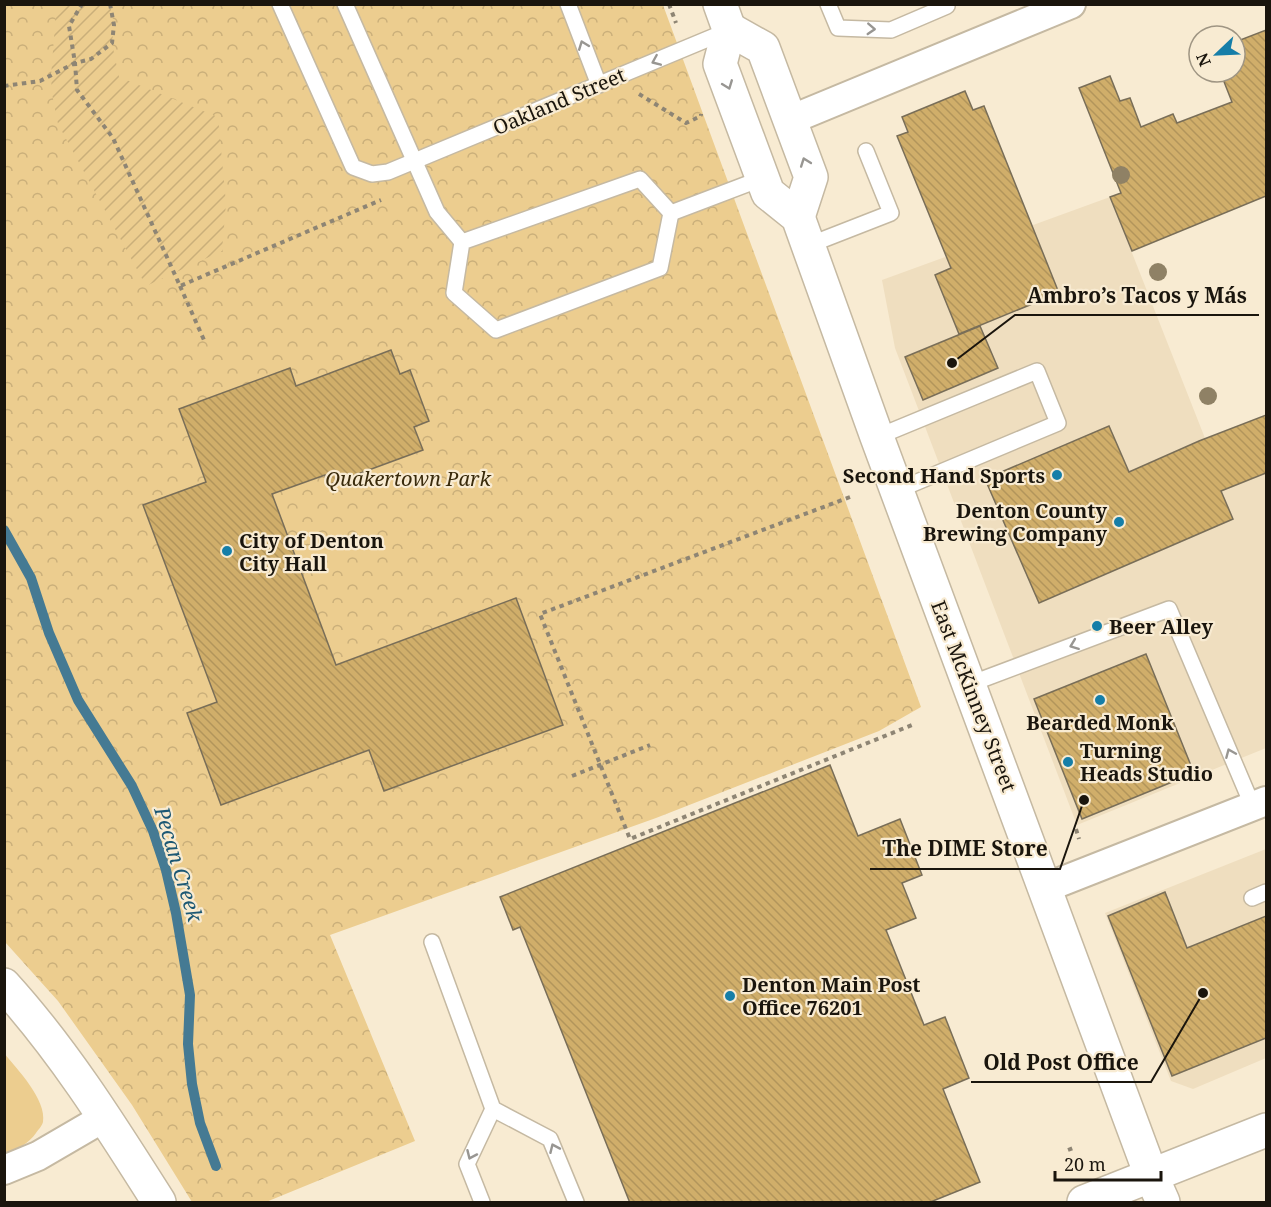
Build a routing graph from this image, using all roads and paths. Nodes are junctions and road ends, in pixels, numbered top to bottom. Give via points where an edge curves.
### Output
1 (82, 4) edge
2 (280, 4) edge
3 (345, 4) edge
4 (568, 4) edge
5 (828, 4) edge
6 (1071, 4) edge
7 (947, 6) dead end
8 (725, 17) edge
9 (599, 85) junction
10 (4, 86) edge
11 (790, 120) junction
12 (866, 151) dead end
13 (416, 160) junction
14 (763, 178) junction
15 (671, 213) junction
16 (803, 231) junction
17 (462, 242) junction
18 (180, 286) dead end
19 (204, 340) dead end
20 (877, 437) junction
21 (898, 490) junction
22 (850, 497) dead end
23 (970, 684) junction
24 (912, 725) dead end
25 (650, 745) dead end
26 (600, 765) junction
27 (572, 776) dead end
28 (1260, 804) edge
29 (1076, 829) dead end
30 (1079, 839) dead end
31 (1045, 888) junction
32 (1266, 892) edge
33 (1252, 898) dead end
34 (432, 942) dead end
35 (4, 985) edge
36 (493, 1108) junction
37 (105, 1117) junction
38 (1266, 1130) edge
39 (1076, 1147) dead end
40 (1068, 1150) dead end
41 (4, 1170) edge
42 (1157, 1189) edge
43 (159, 1203) edge
44 (482, 1203) edge
45 (576, 1203) edge
46 (1084, 1203) edge

1 - 10 path via 69,26 75,63 40,81
2 - 13 lane, Oakland Street via 353,167 372,174
3 - 13 lane
9 -> 4 lane
5 -> 7 lane via 838,28 891,30
6 - 11 street
8 -> 9 lane, Oakland Street
8 - 11 main road via 763,48
8 -> 14 main road via 720,64
9 - 13 lane, Oakland Street
16 -> 11 main road via 811,177
12 - 16 lane via 891,213
13 - 17 lane via 437,213
14 - 15 lane
14 - 16 main road via 768,192
15 - 17 lane via 640,178
15 - 17 lane via 660,268 496,330 454,293
16 - 20 main road, East McKinney Street
18 - 19 path
20 - 21 main road, East McKinney Street
20 - 21 lane via 1037,371 1058,423
21 - 23 main road, East McKinney Street
22 - 26 path via 540,614
28 -> 23 lane via 1169,609
23 - 31 main road, East McKinney Street
24 - 26 path via 630,839
25 - 26 path
26 - 27 path
28 - 31 street
29 - 30 path
31 - 42 main road, East McKinney Street
32 - 33 lane
34 - 36 lane
35 - 37 main road via 27,1010
36 -> 44 lane via 467,1164
45 -> 36 lane via 550,1140
37 - 41 street via 39,1156
37 - 43 main road
38 - 42 main road
39 - 40 path
42 - 46 main road

